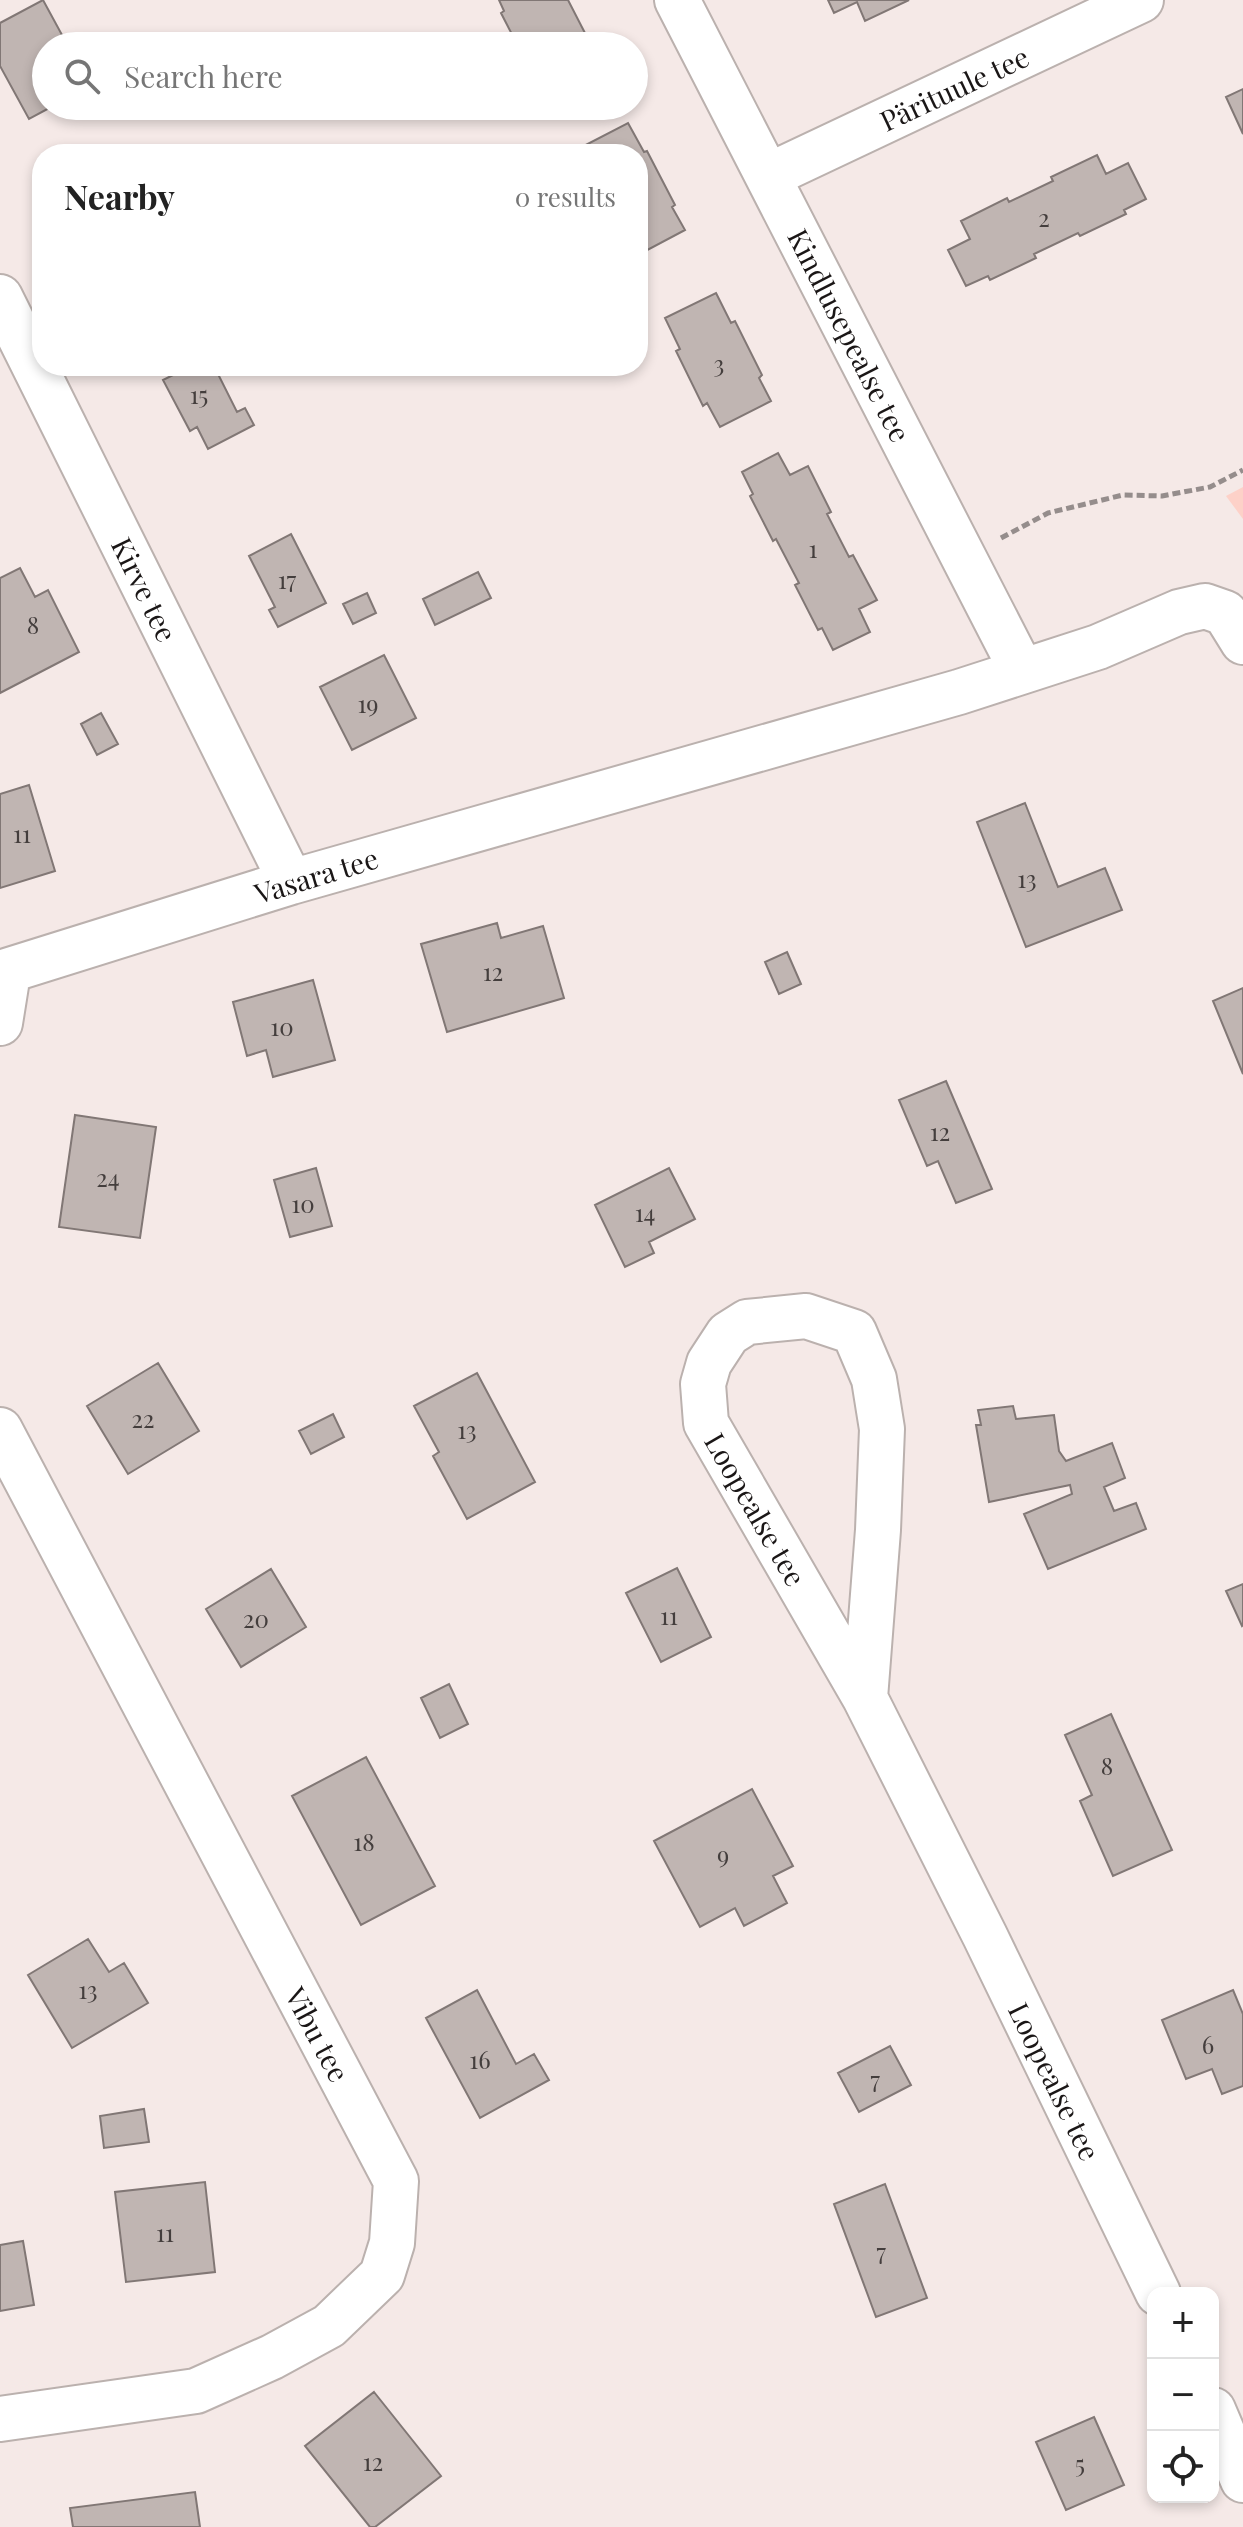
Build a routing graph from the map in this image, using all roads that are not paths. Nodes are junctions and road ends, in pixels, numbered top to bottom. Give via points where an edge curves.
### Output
1 (677, 0) edge
2 (1141, 0) edge
3 (768, 176) junction
4 (0, 297) edge
5 (32, 361) edge
6 (39, 376) edge
7 (1243, 642) edge
8 (1022, 671) junction
9 (291, 882) junction
10 (4, 973) edge
11 (0, 1023) edge
12 (0, 1430) edge
13 (865, 1698) junction
14 (1155, 2287) edge
15 (0, 2419) edge
16 (1219, 2424) edge
17 (1243, 2480) edge

1 - 3 street, Kindlusepealse tee
2 - 3 street, Pärituule tee
3 - 8 street, Kindlusepealse tee
4 - 5 street, Kirve tee
6 - 9 street, Kirve tee
7 - 8 street, Vasara tee via 1225,613 1205,606
8 - 9 street, Vasara tee
9 - 10 street, Vasara tee
10 - 11 street
12 - 15 street, Vibu tee via 396,2181 392,2243 382,2275 329,2326 196,2391
13 - 13 street, Loopealse tee via 882,1429 874,1379 854,1332 806,1316 747,1322 728,1334 709,1363 703,1384 706,1423
13 - 14 street, Loopealse tee
16 - 17 street

